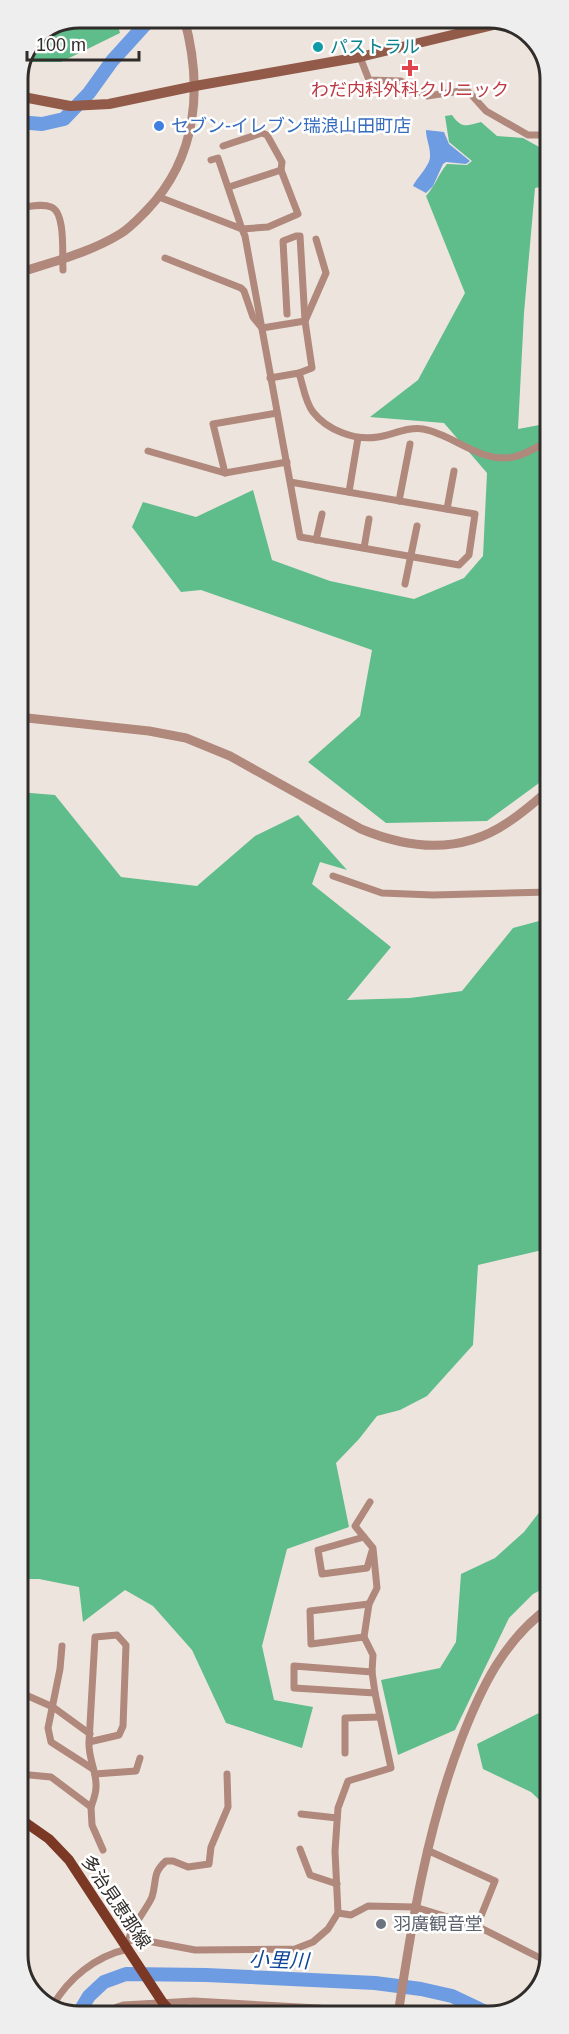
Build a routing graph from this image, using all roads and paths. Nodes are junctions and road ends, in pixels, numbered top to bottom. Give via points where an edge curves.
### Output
1 (186, 28) edge
2 (477, 29) edge
3 (360, 57) junction
4 (195, 86) junction
5 (28, 98) edge
6 (540, 135) edge
7 (223, 146) dead end
8 (211, 160) dead end
9 (280, 170) junction
10 (229, 188) junction
11 (159, 197) junction
12 (28, 206) edge
13 (242, 229) junction
14 (316, 239) dead end
15 (165, 258) dead end
16 (62, 259) junction
17 (28, 270) edge
18 (63, 270) dead end
19 (287, 314) dead end
20 (305, 321) junction
21 (262, 328) junction
22 (299, 373) junction
23 (270, 378) junction
24 (277, 413) junction
25 (358, 438) junction
26 (410, 444) dead end
27 (540, 446) edge
28 (148, 451) dead end
29 (287, 462) junction
30 (454, 471) dead end
31 (225, 473) junction
32 (290, 482) junction
33 (349, 492) junction
34 (399, 501) junction
35 (447, 509) junction
36 (322, 513) dead end
37 (369, 519) dead end
38 (417, 526) dead end
39 (316, 540) junction
40 (364, 548) junction
41 (412, 556) junction
42 (405, 584) dead end
43 (28, 718) edge
44 (540, 797) edge
45 (333, 876) dead end
46 (540, 892) edge
47 (370, 1502) dead end
48 (364, 1537) junction
49 (373, 1548) junction
50 (369, 1604) junction
51 (540, 1615) edge
52 (364, 1637) junction
53 (62, 1646) dead end
54 (372, 1672) junction
55 (375, 1693) junction
56 (28, 1696) edge
57 (53, 1707) junction
58 (380, 1717) junction
59 (89, 1738) junction
60 (345, 1753) dead end
61 (140, 1758) dead end
62 (94, 1771) junction
63 (227, 1774) dead end
64 (28, 1775) edge
65 (92, 1808) junction
66 (301, 1814) dead end
67 (337, 1818) junction
68 (28, 1824) edge
69 (300, 1849) dead end
70 (103, 1850) dead end
71 (427, 1850) junction
72 (337, 1884) junction
73 (415, 1907) junction
74 (338, 1913) junction
75 (477, 1926) junction
76 (128, 1946) junction
77 (540, 1958) edge
78 (57, 2000) edge
79 (162, 2002) junction
80 (123, 2005) edge
81 (165, 2005) edge
82 (284, 2006) edge
83 (399, 2006) edge

1 - 4 street
2 - 3 main road
3 - 4 main road
3 - 6 street via 369,80 401,81 427,96 467,90 486,111 528,135
4 - 5 main road via 82,107
4 - 11 street via 189,140
7 - 9 street via 262,133 267,135 282,162
8 - 10 street via 218,158
9 - 10 street
9 - 13 street via 298,214 268,227
10 - 13 street
11 - 13 street
11 - 16 street via 121,234
12 - 16 street via 56,209 61,219
13 - 21 street
14 - 20 street via 326,273
15 - 21 street via 241,288
16 - 17 street
16 - 18 street
19 - 20 street via 283,241 300,236
20 - 21 street
20 - 22 street via 312,368
21 - 23 street
22 - 23 street
22 - 25 street via 312,411 331,427
23 - 24 street
24 - 29 street
24 - 31 street via 213,424
25 - 27 street via 418,428 434,430 492,458 524,455
25 - 33 street
26 - 34 street
28 - 31 street
29 - 31 street
29 - 32 street
30 - 35 street
32 - 33 street
32 - 39 street via 300,537
33 - 34 street
34 - 35 street
35 - 41 street via 475,514 469,555 459,565
36 - 39 street
37 - 40 street
38 - 41 street
39 - 40 street
40 - 41 street
41 - 42 street
43 - 44 street via 186,738 230,756 361,829 408,844 425,846 485,835 506,825
45 - 46 street via 382,893
47 - 48 street via 355,1527
48 - 49 street
48 - 49 street via 318,1550 322,1574 367,1568
49 - 50 street via 377,1588
50 - 52 street
50 - 52 street via 310,1611 311,1644
51 - 71 street via 500,1657 485,1685 454,1759
52 - 54 street via 373,1655
53 - 57 street
54 - 55 street
54 - 55 street via 294,1666 294,1689
55 - 58 street
56 - 57 street
57 - 59 street
57 - 62 street via 48,1728 51,1742
58 - 60 street via 345,1718
58 - 67 street via 391,1768 348,1781
59 - 59 street via 119,1735 123,1726 126,1645 117,1635 95,1637
59 - 62 street via 88,1755
61 - 62 street via 136,1771
62 - 65 street
63 - 76 street via 228,1807 211,1847 209,1864 188,1867 165,1861 157,1869 152,1896 129,1933
64 - 65 street via 51,1777
65 - 70 street via 92,1825
66 - 67 street
67 - 72 street
68 - 76 main road, 多治見恵那線 via 69,1860
69 - 72 street via 310,1875
71 - 73 street
71 - 75 street via 495,1881
72 - 74 street
73 - 74 street via 368,1906 351,1915
73 - 75 street
73 - 83 street
74 - 76 street via 313,1942 295,1949 195,1950 137,1940
75 - 77 street
76 - 78 street via 90,1965
76 - 79 main road, 多治見恵那線
79 - 80 street
79 - 81 main road, 多治見恵那線
79 - 82 street

